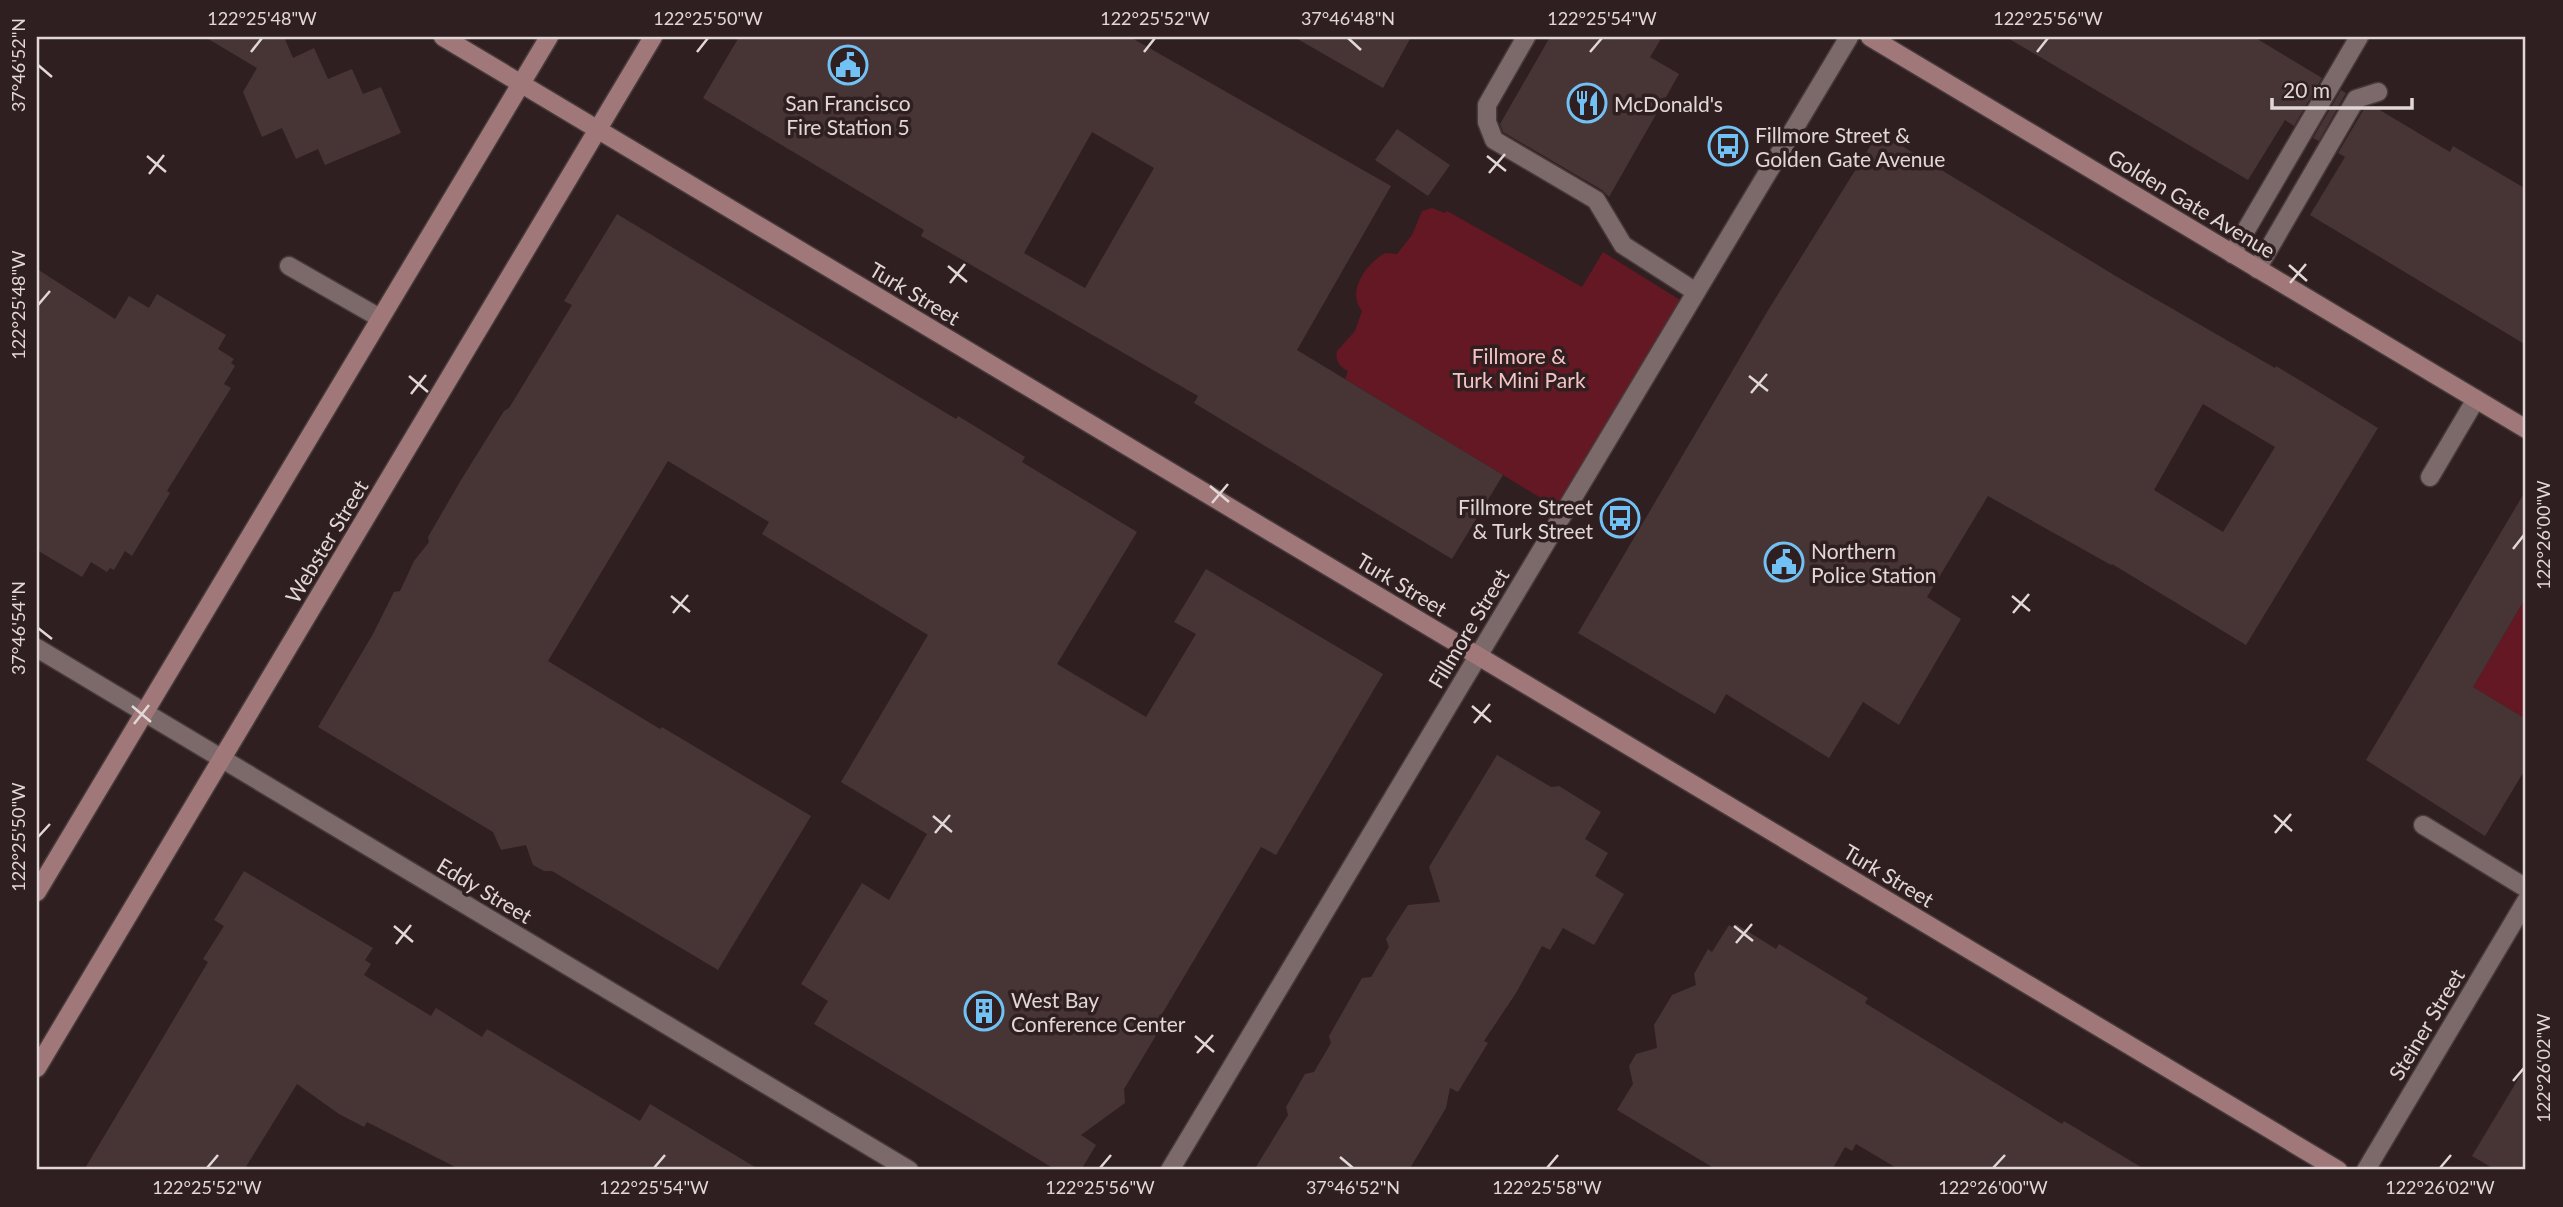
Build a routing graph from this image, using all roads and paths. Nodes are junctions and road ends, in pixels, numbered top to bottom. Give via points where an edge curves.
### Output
1 (443, 37) edge
2 (549, 37) edge
3 (653, 37) edge
4 (1525, 37) edge
5 (1849, 37) edge
6 (1870, 37) edge
7 (2359, 37) edge
8 (521, 83) junction
9 (2331, 85) junction
10 (2378, 92) dead end
11 (2356, 99) junction
12 (598, 130) junction
13 (2232, 254) junction
14 (289, 265) dead end
15 (2257, 269) junction
16 (1696, 292) junction
17 (380, 318) junction
18 (2476, 399) junction
19 (2526, 429) edge
20 (2430, 477) dead end
21 (37, 648) edge
22 (1478, 656) junction
23 (144, 712) junction
24 (222, 759) junction
25 (2423, 825) dead end
26 (2526, 888) edge
27 (37, 892) edge
28 (2526, 901) edge
29 (37, 1068) edge
30 (909, 1170) edge
31 (1170, 1170) edge
32 (2338, 1170) edge
33 (2366, 1170) edge

1 - 8 main road, Turk Street
2 - 8 main road
3 - 12 main road, Webster Street
4 - 16 street via 1487,105 1494,140 1596,201 1623,245
5 - 16 street, Fillmore Street
6 - 13 main road, Golden Gate Avenue
7 - 9 street
8 - 12 main road, Turk Street
8 - 17 main road
9 - 11 street
9 - 13 street
10 - 11 street
11 - 15 street
12 - 22 main road, Turk Street
12 - 24 main road, Webster Street
13 - 15 main road, Golden Gate Avenue
14 - 17 street
15 - 18 main road, Golden Gate Avenue
16 - 22 street, Fillmore Street
17 - 23 main road
18 - 19 main road, Golden Gate Avenue
18 - 20 street
21 - 23 street, Eddy Street
22 - 31 street, Fillmore Street
22 - 32 main road, Turk Street
23 - 24 street, Eddy Street
23 - 27 main road
24 - 29 main road, Webster Street
24 - 30 street, Eddy Street
25 - 26 street
28 - 33 street, Steiner Street

